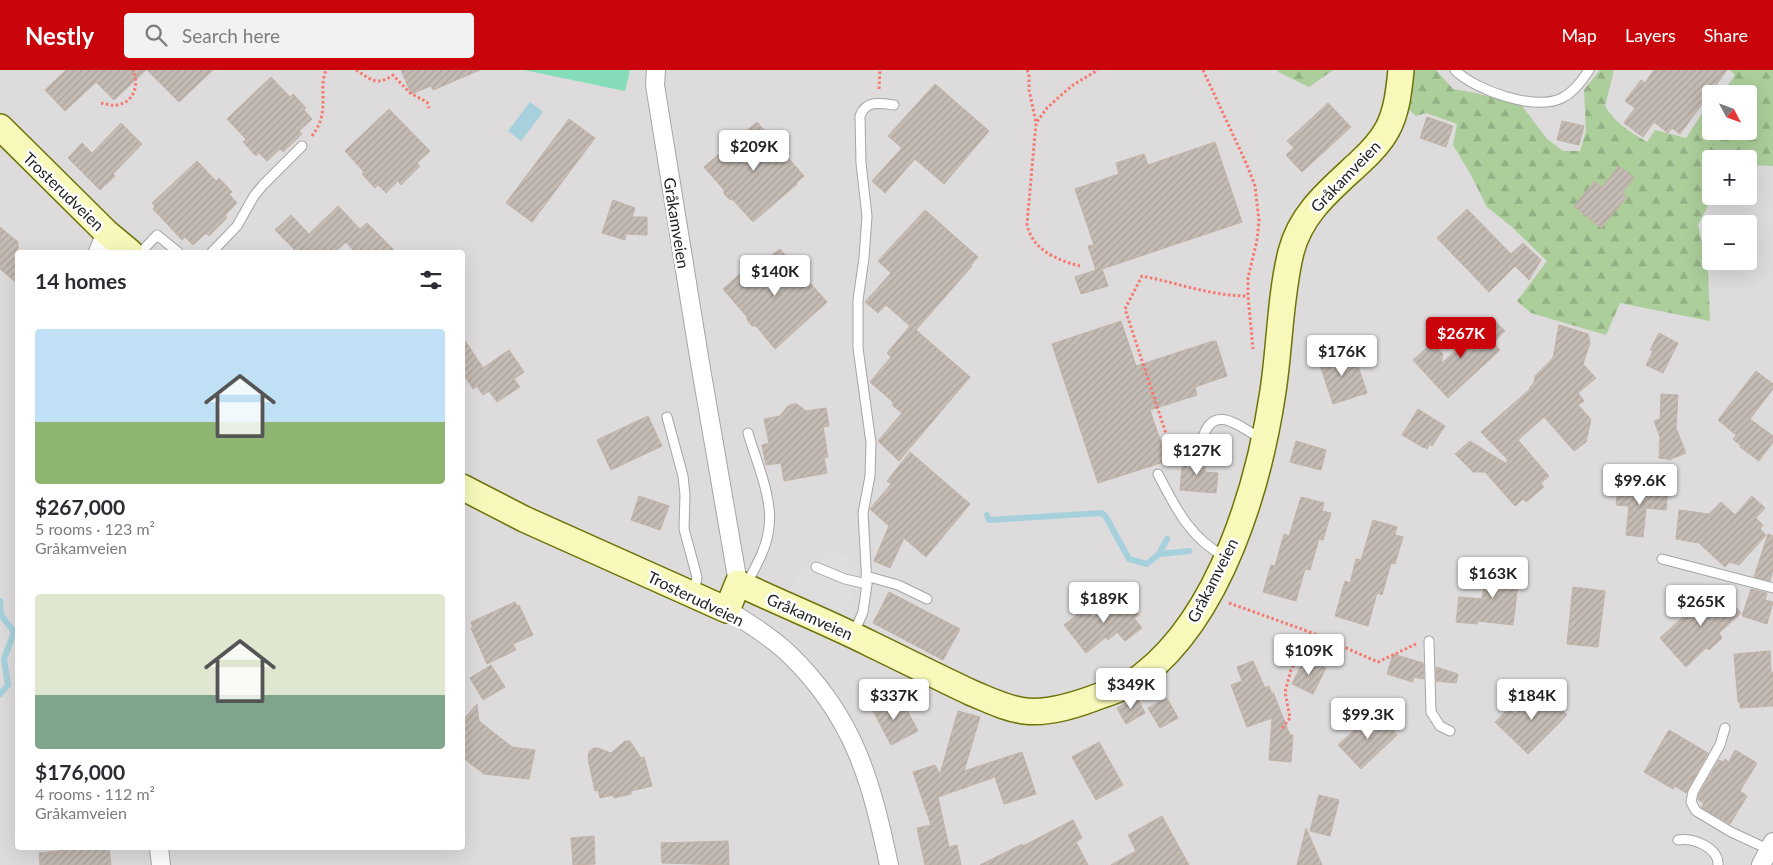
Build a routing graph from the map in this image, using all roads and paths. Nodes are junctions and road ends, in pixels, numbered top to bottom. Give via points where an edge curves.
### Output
1 (133, 70) edge
2 (327, 70) edge
3 (356, 70) edge
4 (656, 70) edge
5 (1027, 70) edge
6 (1098, 70) edge
7 (1202, 70) edge
8 (1401, 70) edge
9 (1455, 70) edge
10 (1588, 70) edge
11 (101, 103) dead end
12 (894, 105) dead end
13 (429, 108) dead end
14 (1036, 123) junction
15 (0, 127) edge
16 (302, 146) joint
17 (102, 242) edge
18 (124, 250) edge
19 (144, 250) edge
20 (176, 250) edge
21 (214, 250) edge
22 (1080, 266) dead end
23 (1248, 296) junction
24 (1254, 356) dead end
25 (667, 417) dead end
26 (748, 433) dead end
27 (1202, 440) dead end
28 (1265, 441) junction
29 (1160, 477) joint
30 (465, 489) edge
31 (1227, 557) junction
32 (1662, 559) dead end
33 (816, 567) dead end
34 (867, 580) junction
35 (742, 585) junction
36 (1773, 588) edge
37 (694, 594) junction
38 (1208, 596) junction
39 (927, 599) dead end
40 (727, 610) junction
41 (1310, 632) junction
42 (853, 635) junction
43 (1429, 641) joint
44 (1282, 728) dead end
45 (1725, 728) dead end
46 (1450, 731) dead end
47 (1678, 840) dead end
48 (1772, 846) edge
49 (159, 850) edge
50 (161, 865) edge
51 (889, 865) edge
52 (1718, 865) edge
53 (1761, 865) edge

1 - 11 path via 137,87 130,99 119,105
2 - 16 path via 323,82 323,114 312,136
3 - 13 path via 375,81 393,75 410,93 427,102
4 - 35 street, Gråkamveien via 655,85 686,277
5 - 14 path
6 - 14 path via 1060,96
7 - 23 path via 1255,186 1259,221 1248,278
8 - 28 street, Gråkamveien via 1395,108 1381,141 1320,200 1297,234 1287,271
9 - 10 lane via 1477,86 1511,98 1547,102 1572,91
12 - 34 lane via 868,105 860,116 867,222 858,300 858,348 871,443 870,476 862,513
14 - 22 path via 1026,224 1028,234 1055,257
15 - 17 street, Trosterudveien
16 - 21 lane via 262,185 237,226
17 - 18 street, Trosterudveien
19 - 20 lane via 158,235
23 - 24 path
23 - 29 path via 1212,294 1142,276 1125,310 1172,455
25 - 37 lane via 683,476 684,529 697,577
26 - 35 lane via 770,513 760,558
27 - 28 lane via 1208,425 1222,418
28 - 31 street, Gråkamveien
29 - 31 lane via 1188,526 1207,546
30 - 37 street, Trosterudveien via 524,519
31 - 38 street, Gråkamveien
32 - 36 lane
33 - 34 lane via 845,579
34 - 39 lane via 898,585
34 - 42 lane via 863,612
35 - 40 street
35 - 42 street, Gråkamveien
37 - 40 street, Trosterudveien
38 - 41 path
38 - 42 street, Gråkamveien via 1179,640 1139,678 1086,701 1039,711 1025,711 988,699
40 - 51 street, Trosterudveien via 757,628 789,654 813,679 842,719 869,783
41 - 43 path via 1378,662 1410,646
41 - 44 path via 1291,670 1285,692 1290,718
43 - 46 lane via 1431,712 1440,726
45 - 48 lane via 1720,745 1690,802 1696,811 1732,832
47 - 52 lane via 1688,838 1714,851
48 - 53 street
49 - 50 street

